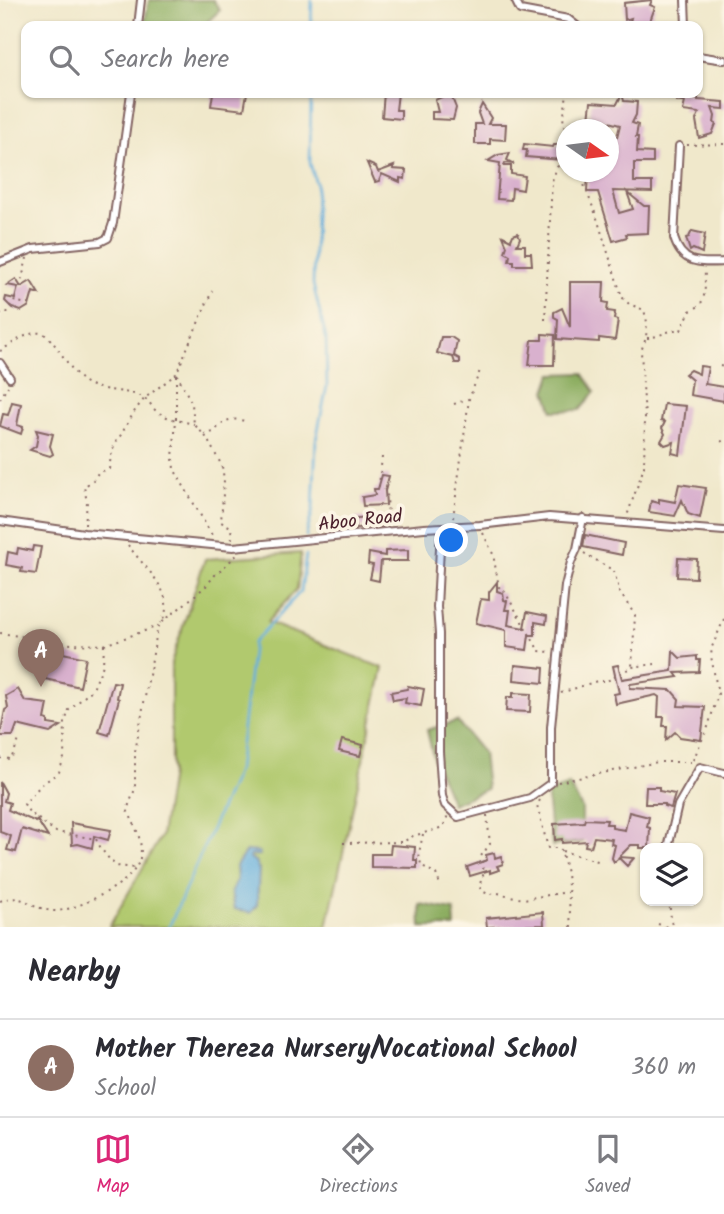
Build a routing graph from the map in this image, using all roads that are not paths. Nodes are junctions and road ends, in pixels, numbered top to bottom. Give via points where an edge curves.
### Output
1 (141, 0) edge
2 (515, 0) edge
3 (685, 0) edge
4 (139, 21) edge
5 (571, 21) edge
6 (686, 21) edge
7 (703, 57) edge
8 (724, 60) edge
9 (130, 98) edge
10 (678, 146) road end
11 (0, 262) edge
12 (724, 262) edge
13 (0, 363) edge
14 (10, 378) road end
15 (583, 518) junction
16 (0, 521) edge
17 (441, 528) junction
18 (724, 531) edge
19 (724, 773) edge
20 (669, 843) edge

1 - 4 street
2 - 5 street via 520,10
3 - 6 street
7 - 8 street
9 - 11 street via 108,238 33,249
10 - 12 street via 677,250 705,263
13 - 14 street
15 - 17 street, Aboo Road
15 - 17 street via 565,586 551,783 530,798 458,817 449,811 442,796 439,752
15 - 18 street, Aboo Road
16 - 17 street, Aboo Road via 233,547
19 - 20 street via 699,766 678,805

